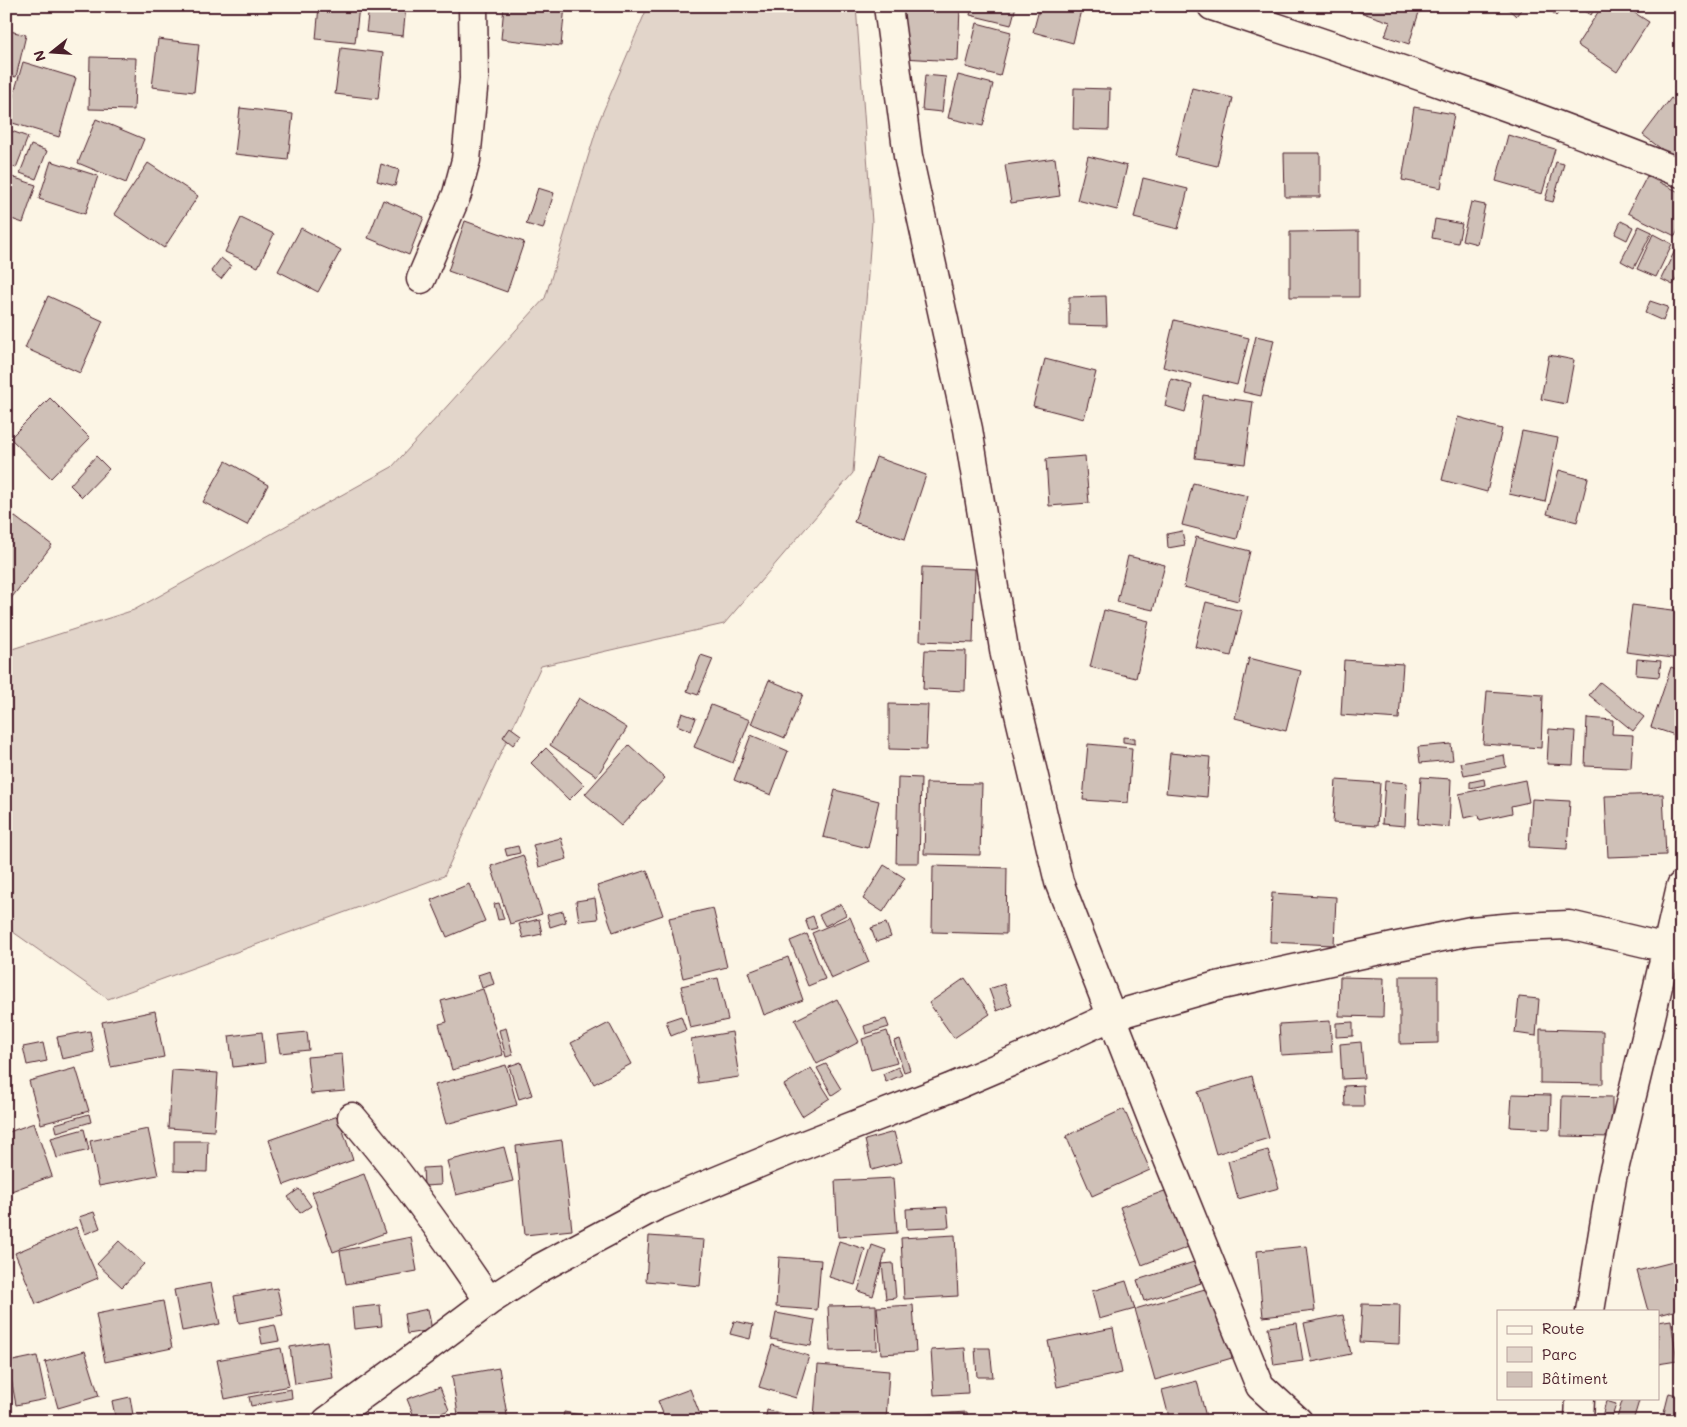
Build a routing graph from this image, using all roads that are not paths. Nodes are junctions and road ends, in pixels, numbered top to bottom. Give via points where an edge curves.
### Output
1 (473, 6) edge
2 (888, 6) edge
3 (1212, 6) edge
4 (1681, 173) edge
5 (421, 279) dead end
6 (1681, 886) edge
7 (1667, 948) junction
8 (1112, 1016) junction
9 (352, 1117) dead end
10 (489, 1301) junction
11 (1590, 1310) edge
12 (1580, 1400) edge
13 (327, 1421) edge
14 (1298, 1421) edge
15 (1579, 1421) edge

1 - 5 street via 474,79 466,160 457,194
2 - 8 street via 908,156 968,429 1005,655 1059,882
3 - 4 street via 1469,93
6 - 7 street
7 - 8 street via 1569,925 1471,931 1217,986
7 - 11 street via 1612,1178
8 - 10 street via 950,1088 656,1206 540,1268
8 - 14 street via 1260,1386
9 - 10 street via 399,1173
10 - 13 street
12 - 15 street

